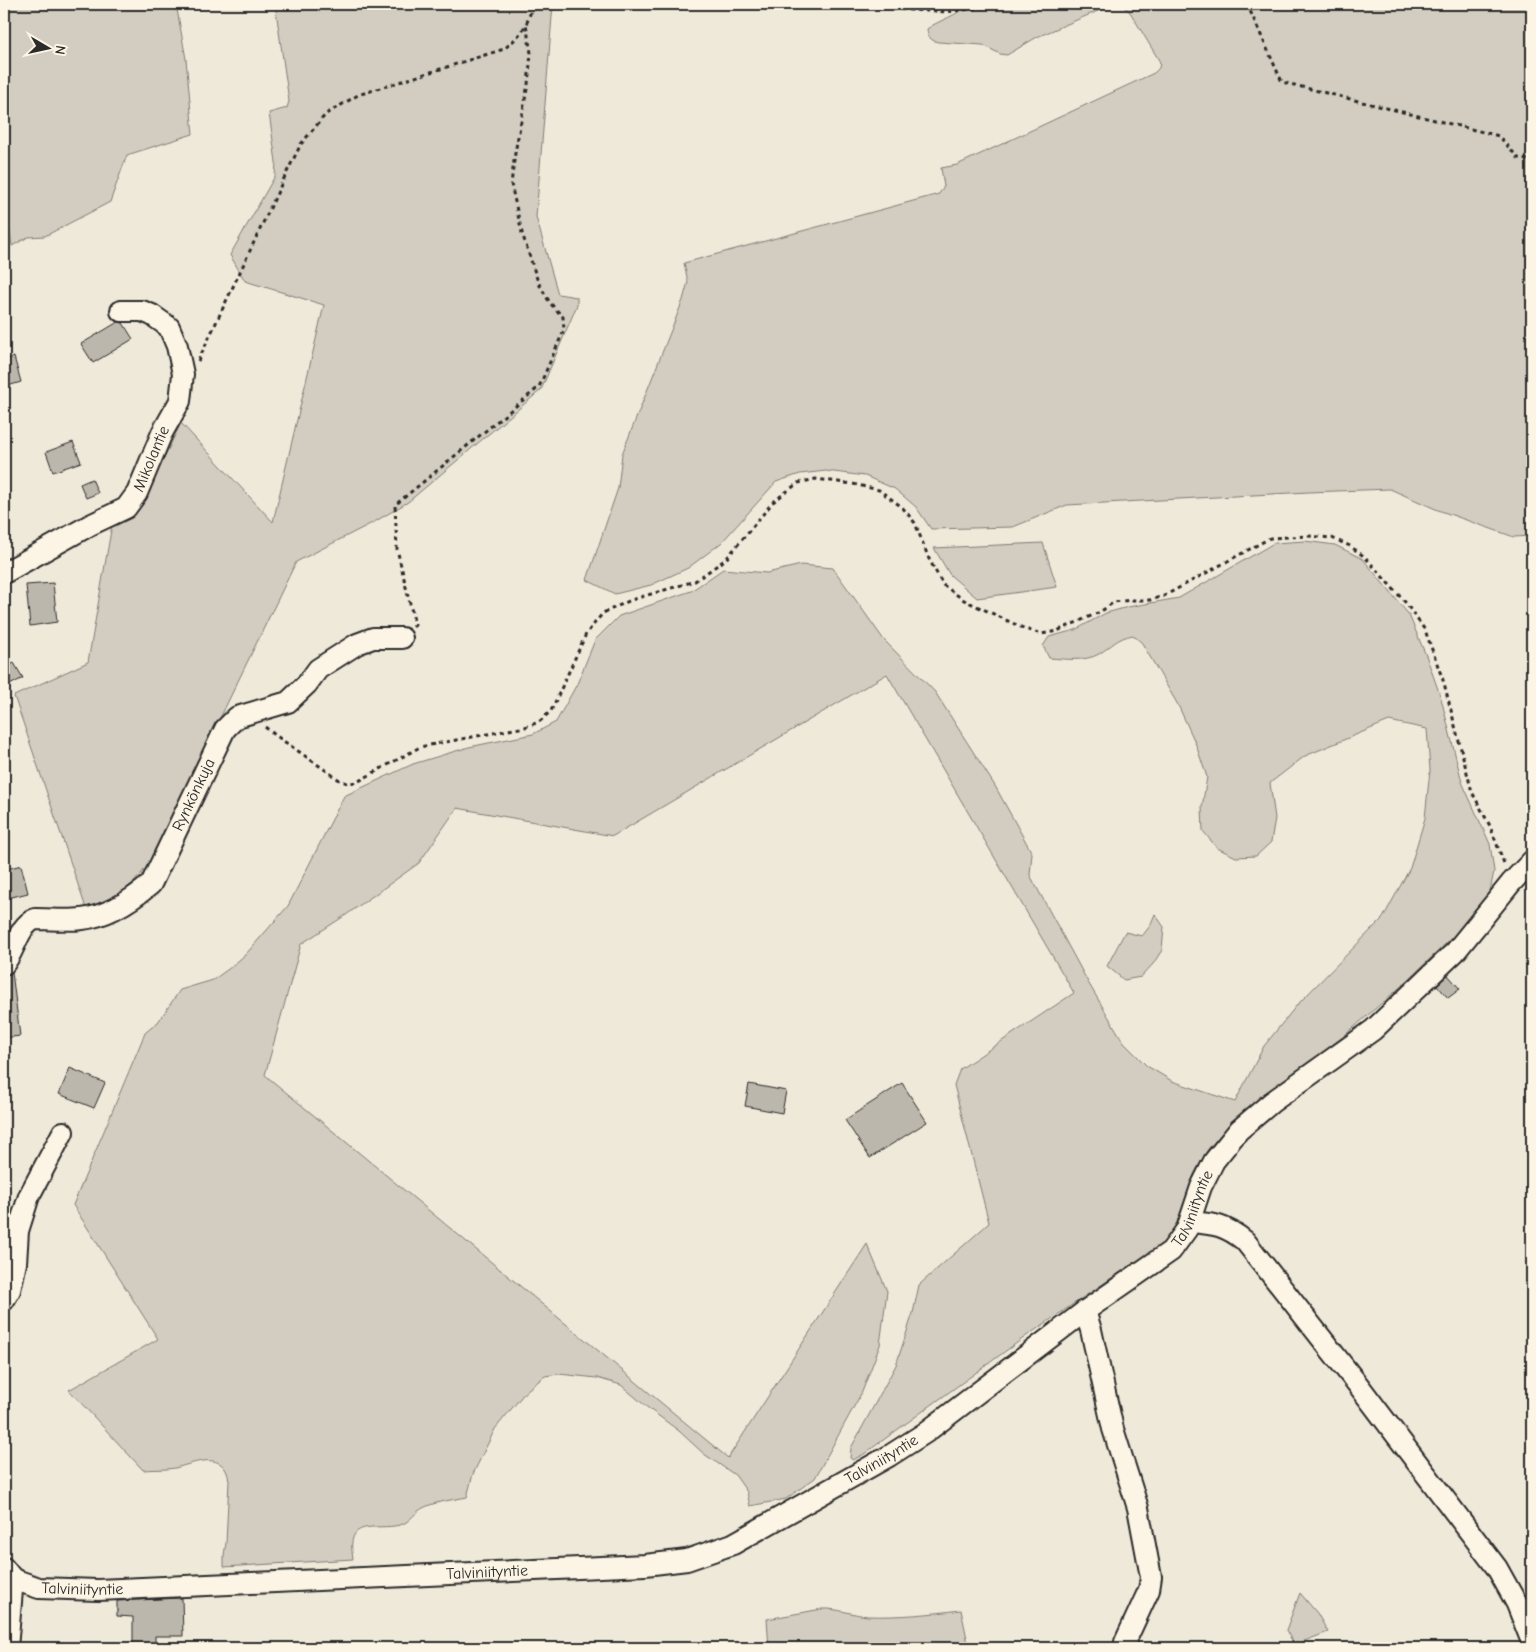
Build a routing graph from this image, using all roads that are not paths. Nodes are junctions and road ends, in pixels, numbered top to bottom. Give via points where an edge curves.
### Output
1 (121, 311) dead end
2 (4, 573) edge
3 (402, 638) road end
4 (1532, 861) edge
5 (4, 964) edge
6 (63, 1132) dead end
7 (1190, 1222) junction
8 (4, 1300) edge
9 (1085, 1311) junction
10 (8, 1574) edge
11 (1126, 1642) dead end
12 (1532, 1642) edge
13 (6, 1648) edge

1 - 2 street, Mikolantie via 142,311 168,327 177,346 182,374 180,401 162,433 137,493 126,508
3 - 5 street, Rynkönkuja via 373,638 357,644 318,669 288,702 243,715 225,729 151,884 132,899 105,912 82,919 30,921
4 - 7 street, Talviniityntie via 1455,952 1373,1030 1272,1102 1239,1130 1214,1161 1201,1187
6 - 8 street via 29,1196 18,1231 10,1290
7 - 9 street, Talviniityntie via 1171,1251
7 - 12 street via 1225,1227 1245,1241 1497,1568 1517,1604
9 - 10 street, Talviniityntie via 925,1433 889,1456 733,1544 687,1560 645,1565 98,1590 39,1588
9 - 11 street via 1113,1428 1138,1508 1151,1577 1149,1590
10 - 13 street

